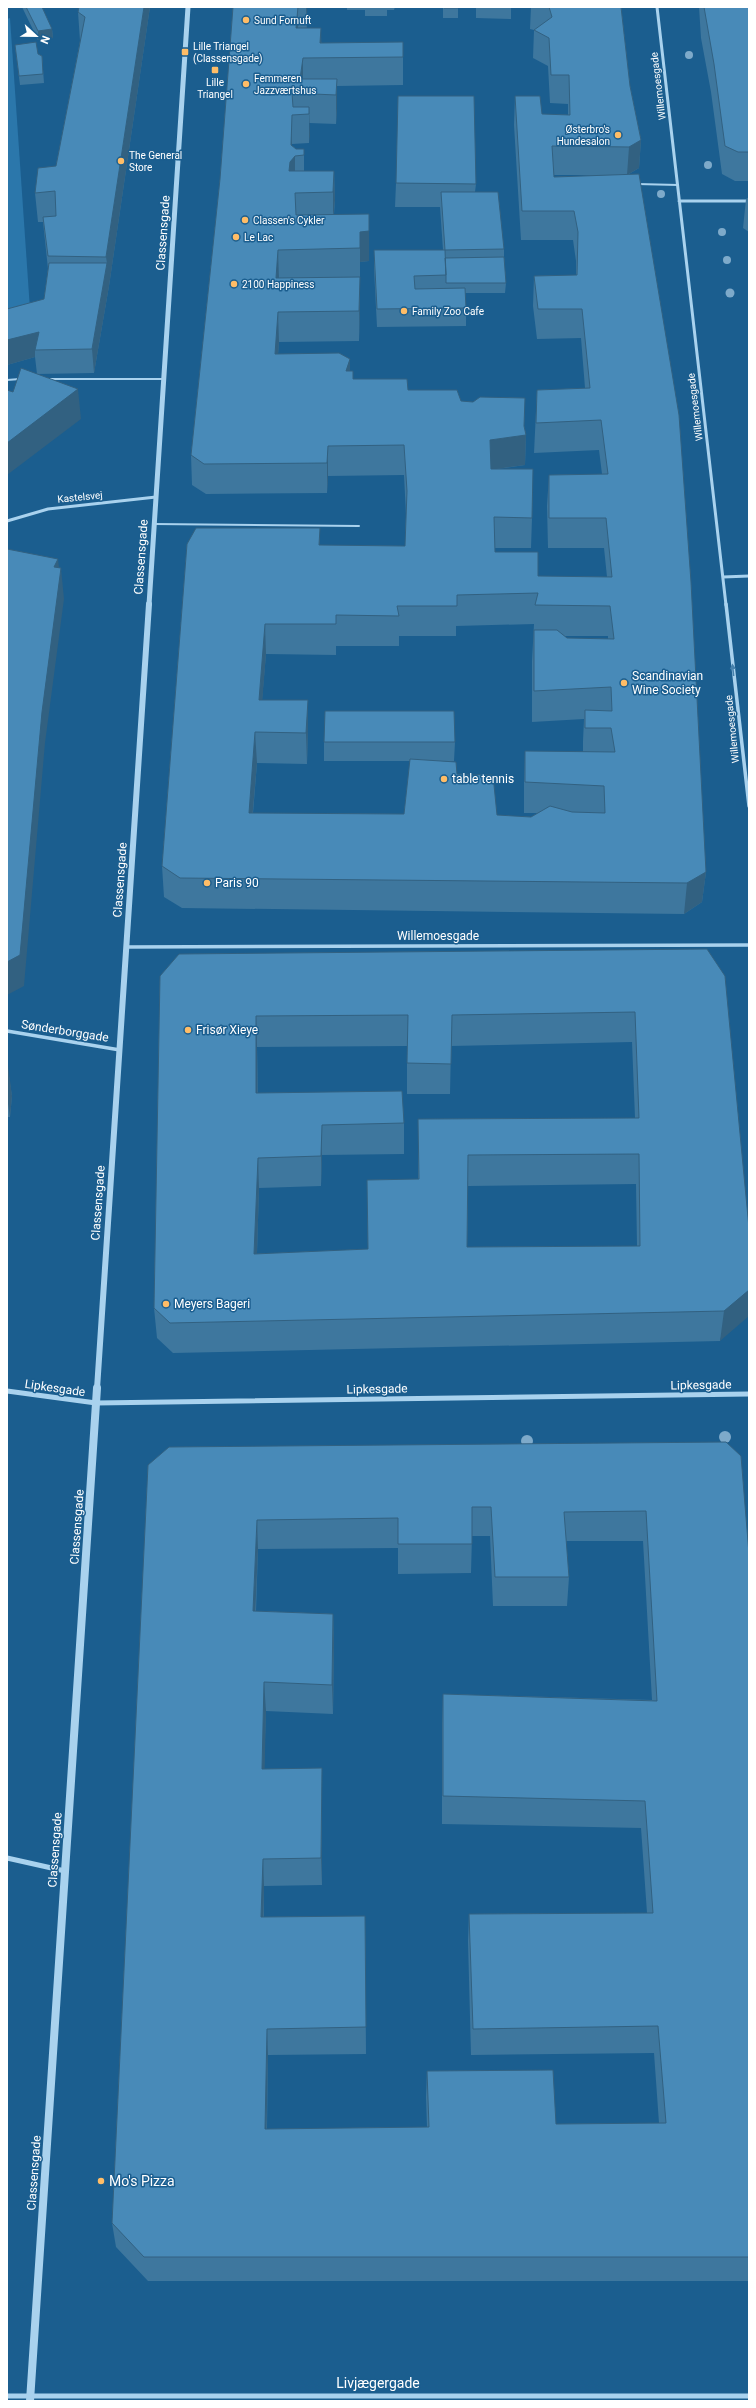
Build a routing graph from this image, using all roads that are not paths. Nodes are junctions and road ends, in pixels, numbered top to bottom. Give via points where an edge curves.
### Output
1 (188, 7) edge
2 (657, 7) edge
3 (632, 184) edge
4 (678, 185) junction
5 (679, 201) junction
6 (749, 201) edge
7 (21, 379) edge
8 (45, 379) edge
9 (164, 379) junction
10 (7, 380) edge
11 (156, 497) junction
12 (7, 521) edge
13 (154, 524) junction
14 (359, 526) dead end
15 (749, 576) edge
16 (723, 577) junction
17 (748, 792) edge
18 (749, 806) edge
19 (749, 946) edge
20 (126, 947) junction
21 (7, 1031) edge
22 (120, 1050) junction
23 (7, 1391) edge
24 (749, 1394) edge
25 (96, 1403) junction
26 (7, 1858) edge
27 (64, 1871) junction
28 (7, 2396) edge
29 (749, 2396) edge
30 (30, 2398) edge

1 - 9 street, Classensgade
2 - 4 street, Willemoesgade
3 - 4 lane
4 - 5 street, Willemoesgade
5 - 6 street
5 - 16 street, Willemoesgade
7 - 10 lane
8 - 9 lane
9 - 11 street, Classensgade
11 - 12 street, Kastelsvej via 48,508
11 - 13 street, Classensgade
13 - 14 lane
13 - 20 street, Classensgade
15 - 16 street
17 -> 16 street, Willemoesgade
17 - 18 street, Willemoesgade
19 - 20 street, Willemoesgade
20 - 22 street, Classensgade
21 - 22 street, Sønderborggade
22 - 25 street, Classensgade
23 - 25 street, Lipkesgade
24 - 25 street, Lipkesgade
25 - 27 street, Classensgade
26 - 27 street
27 - 30 street, Classensgade
28 - 30 street, Livjægergade
29 - 30 street, Livjægergade

